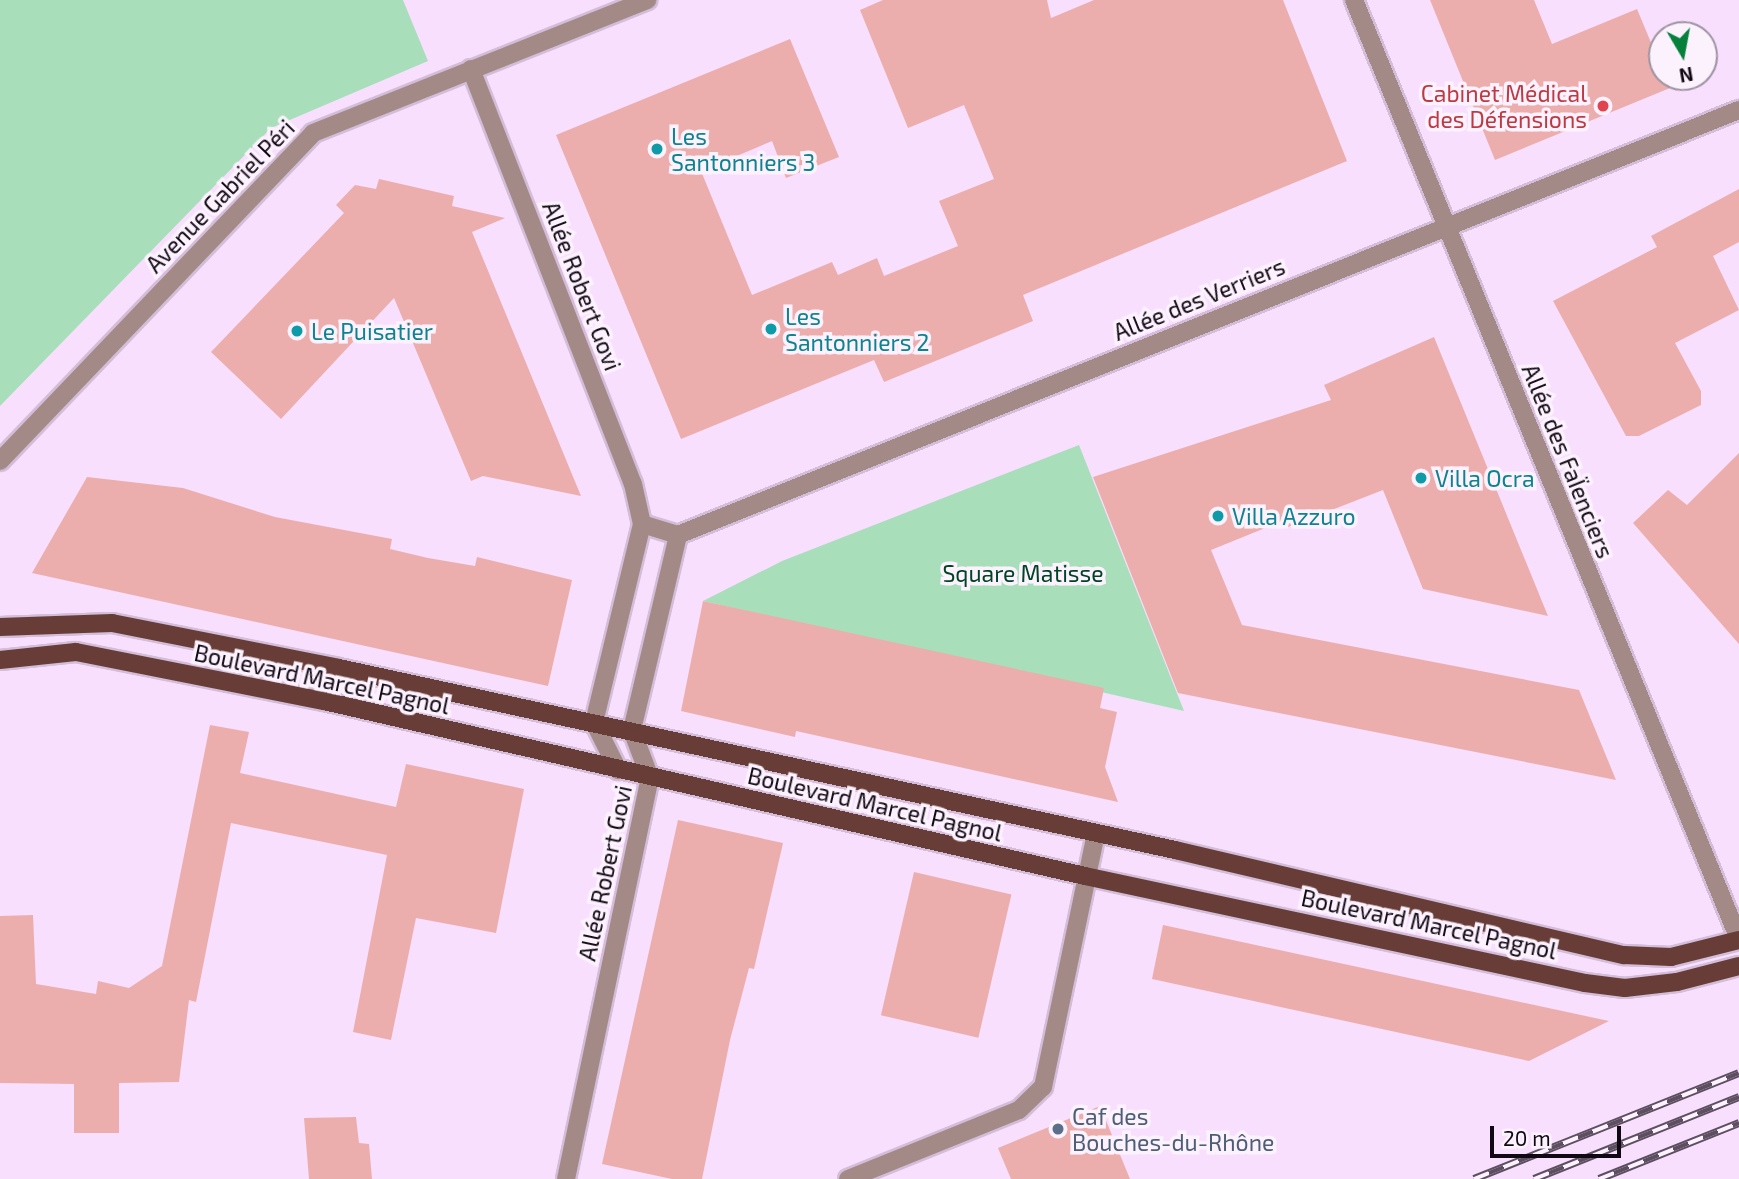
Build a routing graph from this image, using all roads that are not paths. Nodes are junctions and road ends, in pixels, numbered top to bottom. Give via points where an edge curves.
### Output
1 (647, 0) edge
2 (1354, 0) edge
3 (471, 69) junction
4 (1739, 110) edge
5 (1447, 227) junction
6 (0, 461) edge
7 (642, 524) junction
8 (678, 535) junction
9 (0, 627) edge
10 (0, 660) edge
11 (594, 722) junction
12 (632, 730) junction
13 (618, 771) junction
14 (650, 778) junction
15 (1096, 833) junction
16 (1085, 876) junction
17 (1739, 939) edge
18 (1739, 966) edge
19 (566, 1179) edge
20 (848, 1179) edge

1 - 3 street, Avenue Gabriel Péri
2 - 5 street, Allée des FaÏenciers
3 - 6 street, Avenue Gabriel Péri via 313,133
3 - 7 street, Allée Robert Govi via 633,484
4 - 5 street, Allée des Verriers
5 - 8 street, Allée des Verriers
5 - 17 street, Allée des FaÏenciers
7 - 8 street
7 - 11 street, Allée Robert Govi
8 - 12 street
9 - 11 main road, Boulevard Marcel Pagnol via 112,623
10 - 13 main road, Boulevard Marcel Pagnol via 76,652 324,701
11 - 12 main road, Boulevard Marcel Pagnol
11 - 13 street, Allée Robert Govi
12 - 14 street, Allée Robert Govi
12 - 15 main road, Boulevard Marcel Pagnol
13 - 14 main road, Boulevard Marcel Pagnol
14 - 16 main road, Boulevard Marcel Pagnol
14 - 19 street, Allée Robert Govi
15 - 16 street
15 - 17 main road, Boulevard Marcel Pagnol via 1624,955 1671,957
16 - 18 main road, Boulevard Marcel Pagnol via 1585,983 1625,988 1677,982
16 - 20 street via 1042,1087 1018,1110

